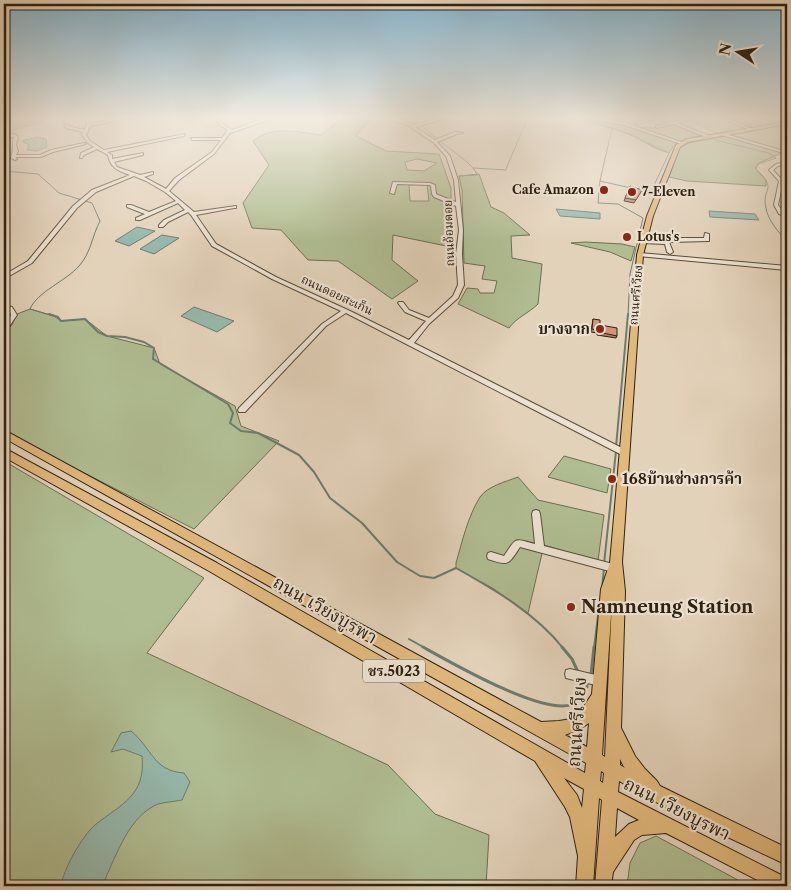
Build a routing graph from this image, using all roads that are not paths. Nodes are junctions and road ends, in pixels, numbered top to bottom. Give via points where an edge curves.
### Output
1 (122, 159) edge
2 (205, 159) edge
3 (449, 159) edge
4 (671, 159) edge
5 (111, 161) joint
6 (787, 163) edge
7 (152, 173) dead end
8 (136, 176) junction
9 (167, 191) junction
10 (392, 193) dead end
11 (178, 202) junction
12 (459, 205) junction
13 (129, 206) dead end
14 (234, 207) dead end
15 (190, 212) junction
16 (149, 214) junction
17 (138, 219) dead end
18 (784, 220) dead end
19 (161, 226) dead end
20 (707, 234) dead end
21 (643, 241) junction
22 (666, 243) junction
23 (670, 252) dead end
24 (640, 255) junction
25 (787, 268) edge
26 (4, 277) edge
27 (401, 303) dead end
28 (4, 307) edge
29 (345, 311) junction
30 (430, 320) junction
31 (4, 330) edge
32 (410, 343) junction
33 (242, 410) dead end
34 (4, 434) edge
35 (4, 452) edge
36 (625, 453) junction
37 (79, 476) junction
38 (67, 487) junction
39 (536, 514) dead end
40 (540, 548) junction
41 (491, 556) dead end
42 (608, 565) junction
43 (570, 674) dead end
44 (598, 683) junction
45 (613, 725) junction
46 (538, 729) junction
47 (537, 754) junction
48 (595, 760) junction
49 (612, 769) junction
50 (593, 787) junction
51 (610, 796) junction
52 (676, 804) junction
53 (677, 830) junction
54 (787, 857) edge
55 (587, 865) junction
56 (605, 868) junction
57 (584, 886) edge
58 (603, 886) edge
59 (786, 886) edge

1 - 5 street
2 - 9 street via 177,179
3 - 12 street, ถนนอ้อมดอย
4 - 21 main road, ถนนศรีเวียง
5 - 8 street, ถนนดอยสะเก็น via 116,168
6 - 18 street via 770,170 780,181 776,205 781,213 787,215
7 - 8 street
8 - 9 street, ถนนดอยสะเก็น
8 - 26 street via 94,191 69,215 30,262
9 - 11 street, ถนนดอยสะเก็น
10 - 12 street via 395,183 430,184 436,196
11 - 15 street, ถนนดอยสะเก็น
11 - 16 street
12 - 30 street, ถนนอ้อมดอย via 461,285 456,298
13 - 16 street
14 - 15 street
15 - 19 street
15 - 29 street, ถนนดอยสะเก็น via 214,244 274,278
16 - 17 street
20 - 22 street via 707,240 669,239
21 - 22 street
21 - 24 main road, ถนนศรีเวียง
22 - 23 street
24 - 25 street
24 - 36 main road, ถนนศรีเวียง
27 - 30 street via 407,311
28 - 31 street via 10,308 14,315
29 - 32 street, ถนนดอยสะเก็น
29 - 33 street via 324,326
30 - 32 street, ถนนอ้อมดอย
32 - 36 street, ถนนดอยสะเก็น
34 - 37 main road, ถนน เวียงบูรพา / ชร.5023
35 - 38 main road, ถนน เวียงบูรพา / ชร.5023
36 - 42 main road, ถนนศรีเวียง
37 - 38 main road
37 - 46 main road, ถนน เวียงบูรพา / ชร.5023
38 - 47 main road, ถนน เวียงบูรพา / ชร.5023
39 - 40 street
40 - 41 street via 518,543 507,559
40 - 42 street
42 - 44 main road, ถนนศรีเวียง
42 - 45 main road, ถนนศรีเวียง via 619,591
43 - 44 street
44 - 46 main road via 593,708 577,724 556,730
44 - 48 main road, ถนนศรีเวียง
45 - 49 main road, ถนนศรีเวียง
45 - 52 main road via 636,772
46 - 48 main road, ถนน เวียงบูรพา / ชร.5023
47 - 50 main road, ถนน เวียงบูรพา / ชร.5023
47 - 55 main road via 571,801 578,817
48 - 49 main road, ถนน เวียงบูรพา / ชร.5023
48 - 50 main road, ถนนศรีเวียง
49 - 51 main road, ถนนศรีเวียง
49 - 52 main road, ถนน เวียงบูรพา / ชร.5023
50 - 51 main road, ถนน เวียงบูรพา / ชร.5023
50 - 55 main road, ถนนศรีเวียง
51 - 53 main road, ถนน เวียงบูรพา / ชร.5023
51 - 56 main road, ถนนศรีเวียง
52 - 54 main road, ถนน เวียงบูรพา / ชร.5023
53 - 56 main road via 649,824 639,826 628,833
53 - 59 main road, ถนน เวียงบูรพา / ชร.5023
55 - 57 main road, ถนนศรีเวียง
56 - 58 main road, ถนนศรีเวียง

